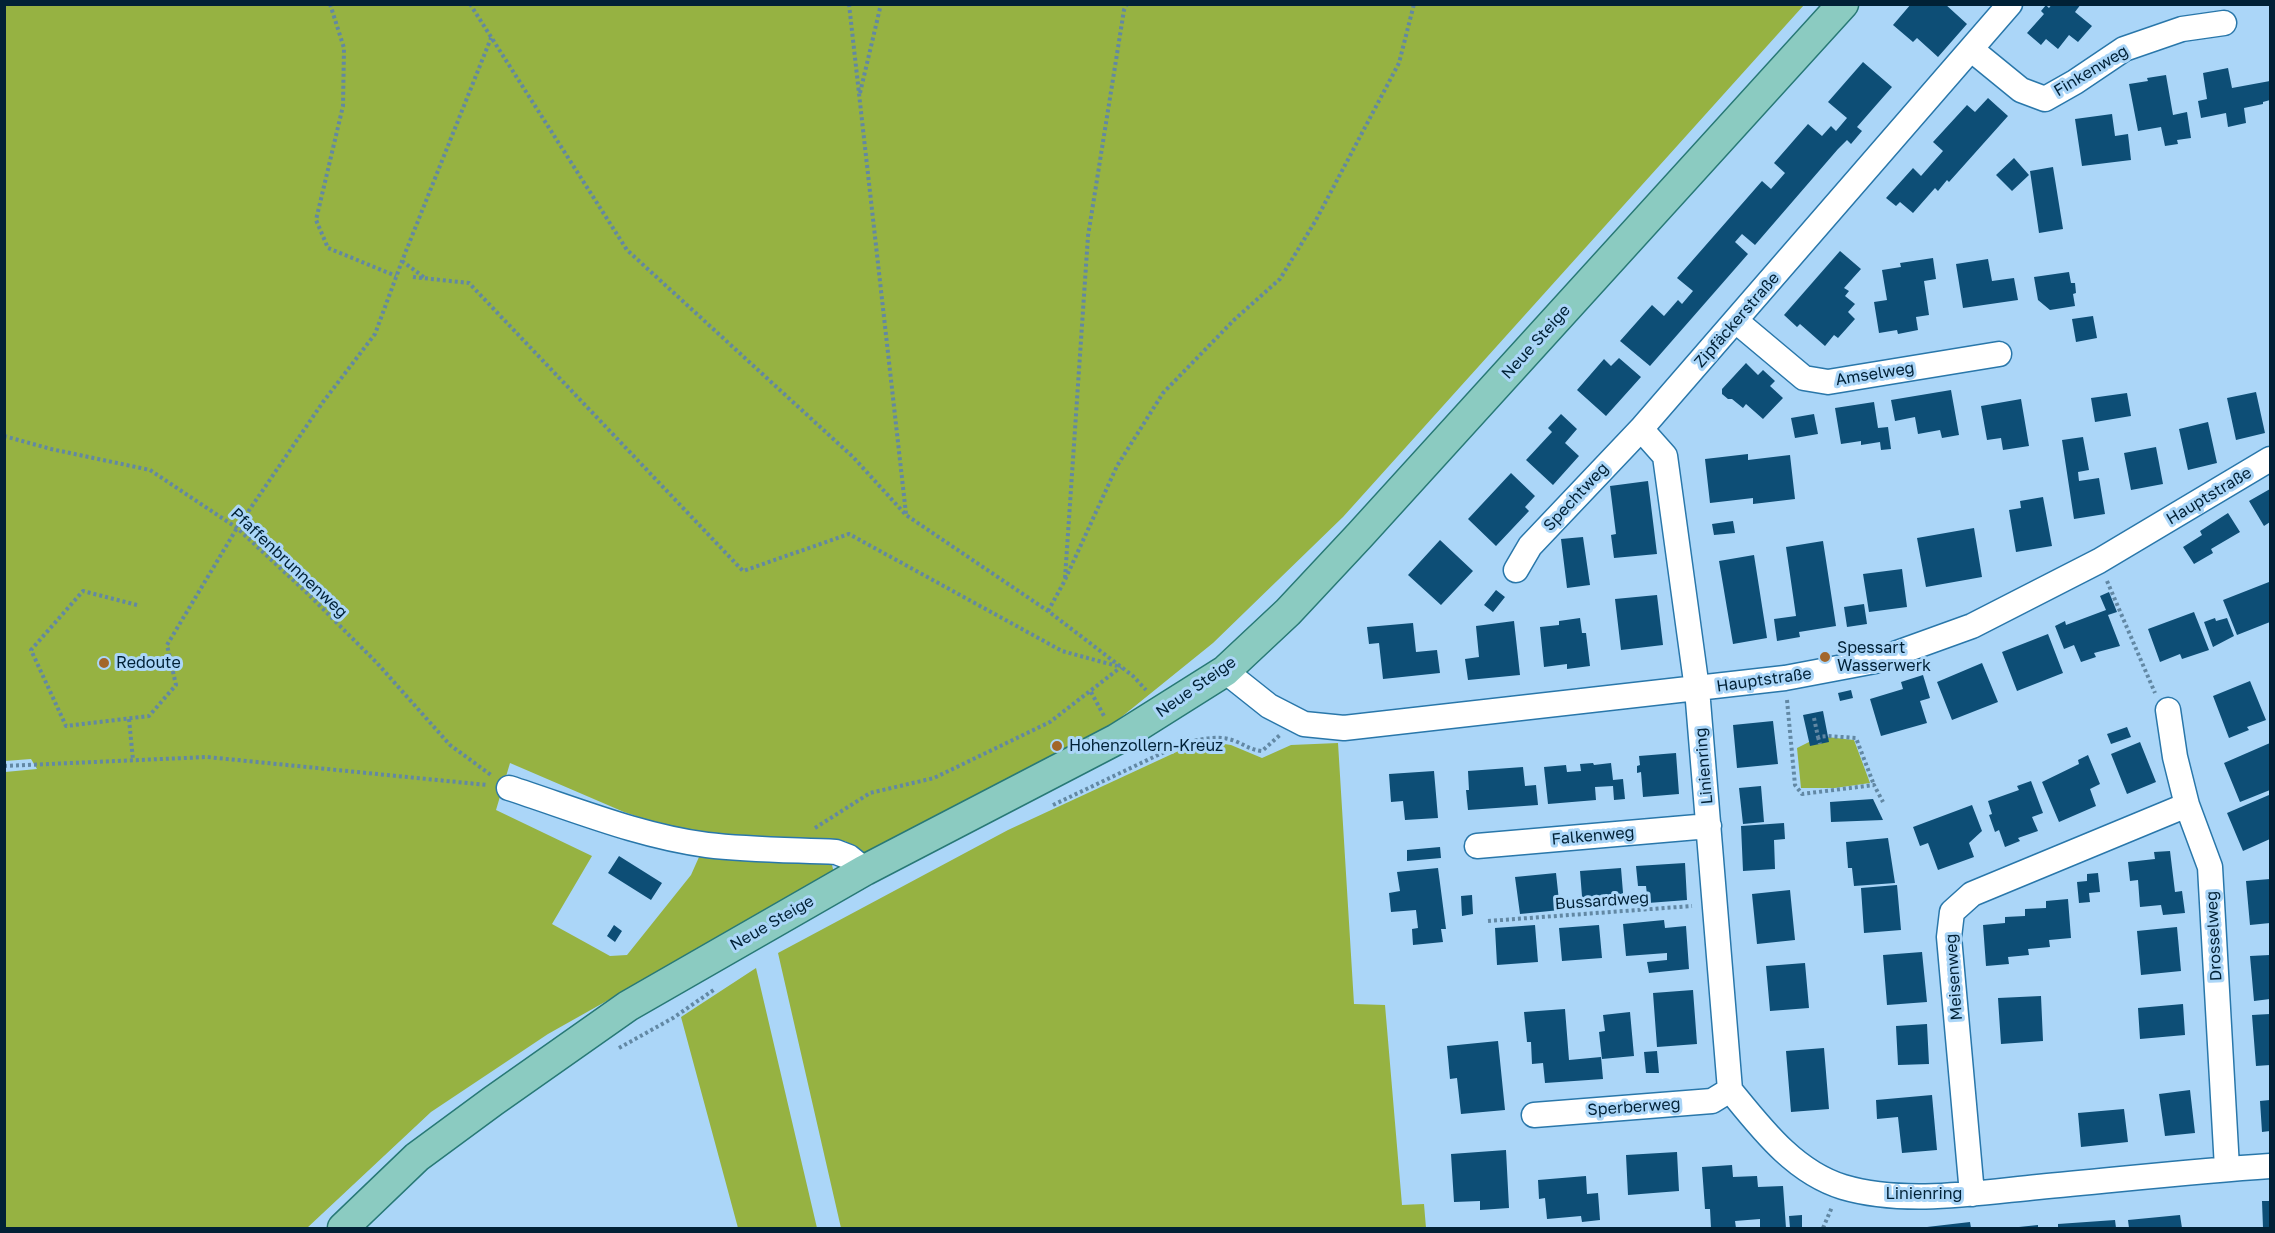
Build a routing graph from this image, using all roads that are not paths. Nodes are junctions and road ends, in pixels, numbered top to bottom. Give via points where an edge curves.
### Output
1 (1843, 4) edge
2 (2010, 4) edge
3 (2224, 22) dead end
4 (1972, 50) junction
5 (1736, 321) junction
6 (1999, 354) dead end
7 (1641, 429) junction
8 (2271, 459) edge
9 (1516, 570) dead end
10 (1226, 671) junction
11 (1697, 689) junction
12 (2169, 710) road end
13 (509, 788) road end
14 (2187, 805) junction
15 (1709, 826) junction
16 (1477, 846) dead end
17 (865, 870) junction
18 (1730, 1090) junction
19 (1534, 1114) dead end
20 (2271, 1166) edge
21 (2228, 1168) junction
22 (1972, 1194) junction
23 (343, 1228) edge

1 - 10 main road, Neue Steige via 1360,535
2 - 4 street, Zipfäckerstraße
3 - 4 street, Finkenweg via 2182,29 2124,49 2045,99 2021,90
4 - 5 street, Zipfäckerstraße
5 - 6 street, Amselweg via 1804,378 1828,382
5 - 7 street, Zipfäckerstraße
7 - 9 street, Spechtweg via 1530,546
7 - 11 street via 1665,456
8 - 11 street, Hauptstraße via 2099,561 1972,626 1875,662
10 - 11 street, Hauptstraße via 1269,706 1304,724 1344,728
10 - 17 main road, Neue Steige via 1117,739
11 - 15 street, Linienring
12 - 14 street, Drosselweg
13 - 17 street via 644,832 708,845 836,852
14 - 21 street, Drosselweg via 2210,867
14 - 22 street, Meisenweg via 1972,894 1952,912 1949,937
15 - 16 street, Falkenweg
15 - 18 street, Linienring
17 - 23 main road, Neue Steige via 628,1006 417,1157
18 - 19 street, Sperberweg via 1712,1101
18 - 22 street, Linienring via 1768,1136 1803,1167 1842,1186 1890,1196
20 - 21 street, Linienring
21 - 22 street, Linienring

